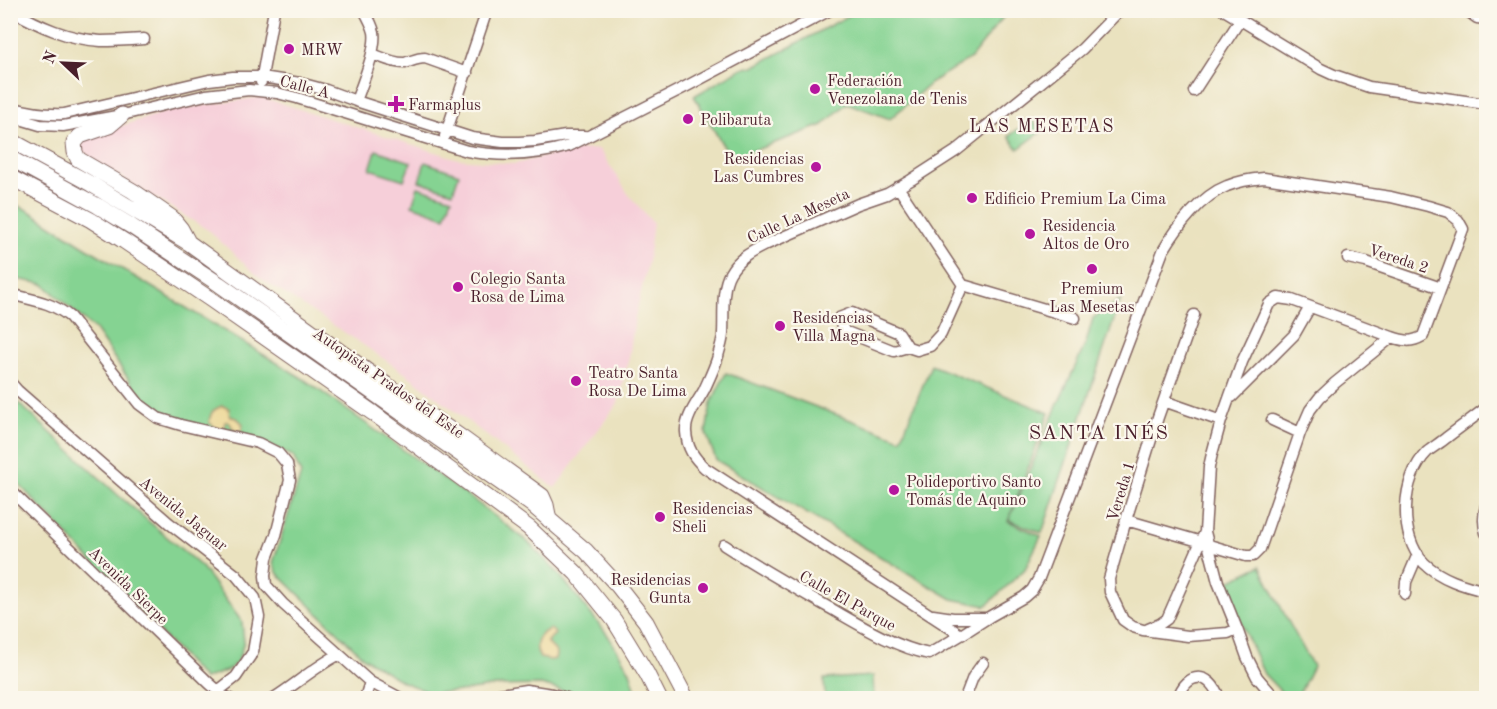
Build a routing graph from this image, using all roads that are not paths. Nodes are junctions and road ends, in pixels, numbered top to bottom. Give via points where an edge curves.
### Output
1 (10, 10) edge
2 (274, 10) edge
3 (364, 10) edge
4 (488, 10) edge
5 (830, 10) edge
6 (1120, 10) edge
7 (1224, 10) edge
8 (1466, 10) edge
9 (1486, 19) edge
10 (1240, 21) junction
11 (144, 39) dead end
12 (372, 54) junction
13 (467, 73) junction
14 (262, 77) junction
15 (1194, 91) dead end
16 (261, 92) junction
17 (356, 101) junction
18 (1486, 104) edge
19 (10, 107) edge
20 (122, 115) junction
21 (10, 116) edge
22 (447, 131) junction
23 (588, 136) junction
24 (10, 140) edge
25 (442, 144) junction
26 (10, 159) edge
27 (10, 177) edge
28 (898, 187) junction
29 (189, 243) junction
30 (1348, 258) dead end
31 (963, 285) junction
32 (1441, 288) junction
33 (10, 294) edge
34 (1310, 307) junction
35 (1194, 315) dead end
36 (1075, 318) dead end
37 (1392, 337) junction
38 (908, 347) junction
39 (10, 382) edge
40 (1230, 400) junction
41 (1164, 401) junction
42 (1486, 408) edge
43 (1272, 420) dead end
44 (1221, 421) junction
45 (1300, 433) junction
46 (10, 490) edge
47 (1486, 506) edge
48 (549, 520) junction
49 (1126, 520) junction
50 (1486, 533) edge
51 (1205, 539) junction
52 (724, 545) dead end
53 (1418, 554) junction
54 (1486, 591) edge
55 (1405, 594) dead end
56 (929, 614) junction
57 (987, 618) junction
58 (1237, 629) junction
59 (1143, 630) junction
60 (961, 635) junction
61 (338, 655) junction
62 (982, 663) dead end
63 (647, 674) junction
64 (370, 682) junction
65 (218, 691) junction
66 (387, 696) edge
67 (229, 699) edge
68 (274, 699) edge
69 (365, 699) edge
70 (400, 699) edge
71 (476, 699) edge
72 (567, 699) edge
73 (649, 699) edge
74 (659, 699) edge
75 (686, 699) edge
76 (965, 699) edge
77 (1178, 699) edge
78 (1219, 699) edge
79 (1275, 699) edge

1 - 11 street via 63,35 101,41
2 - 14 street
3 - 12 street via 374,32
4 - 13 street
5 - 23 street, Calle A
6 - 28 street, Calle La Meseta via 1082,49 965,144
7 - 10 street
8 - 9 street
10 - 15 street
10 - 18 street via 1320,69 1369,87
12 - 13 street via 400,63 424,58
12 - 17 street
13 - 22 street
14 - 16 street
14 - 17 street, Calle A via 300,83
14 - 19 street, Calle A via 199,82 64,114
16 - 20 street, Calle A via 206,95
16 - 25 street, Calle A via 297,98
17 - 22 street, Calle A
20 - 21 street, Calle A via 63,126 40,125
20 - 29 highway via 109,126 80,136 75,143 76,156 172,218
22 - 23 street, Calle A via 503,142
22 - 25 street
23 - 25 street, Calle A via 569,146 529,154 482,154
24 - 29 highway
26 - 48 highway, Autopista Prados del Este via 98,206 219,284
27 - 63 highway via 99,226 210,298 529,528 597,597
28 - 31 street
28 - 56 street, Calle La Meseta via 752,251 738,261 728,275 724,292 723,336 718,357 686,430 692,454 705,468
29 - 48 highway via 542,496
30 - 32 street, Vereda 2
31 - 36 street
31 - 38 street via 941,334 930,346 917,350
32 - 37 street via 1423,336 1407,342
32 - 57 street, Calle El Parque via 1463,229 1448,212 1391,197 1264,178 1216,191 1177,229 1163,251 1039,578 1024,597
33 - 61 street via 61,309 139,404 158,418 258,443 278,453 287,464 290,480 267,558 266,585
34 - 37 street
34 - 40 street via 1284,347
34 - 40 street via 1278,298 1269,304 1242,362
35 - 41 street, Vereda 1
37 - 45 street via 1320,397
38 - 38 street via 899,333 852,313 839,318 844,331 855,337 894,351
39 - 65 street, Avenida Jaguar via 169,523 236,575 255,598 259,617 253,652 236,677
40 - 44 street
41 - 44 street
41 - 49 street, Vereda 1
42 - 53 street via 1427,452 1411,480 1406,496 1407,525
43 - 45 street
44 - 51 street via 1209,467
45 - 51 street via 1260,549 1253,556 1246,556
46 - 65 street, Avenida Sierpe
47 - 50 street
48 - 75 highway, Autopista Prados del Este via 586,551 646,622
49 - 51 street
49 - 59 street, Vereda 1 via 1109,579 1110,592 1123,620
51 - 58 street
51 - 59 street via 1167,620
52 - 60 street, Calle El Parque via 899,645 929,654
53 - 54 street via 1445,577
53 - 55 street
56 - 57 street
56 - 60 street, Calle La Meseta
57 - 60 street, Calle El Parque
58 - 59 street, Vereda 1 via 1188,636
58 - 79 street via 1246,657
61 - 64 street
61 - 68 street
62 - 76 street
63 - 73 highway
63 - 74 highway
64 - 66 street
64 - 69 street
65 - 67 street, Avenida Sierpe
66 - 70 street
71 - 72 street via 526,690
77 - 78 street via 1185,685 1197,678 1210,682

